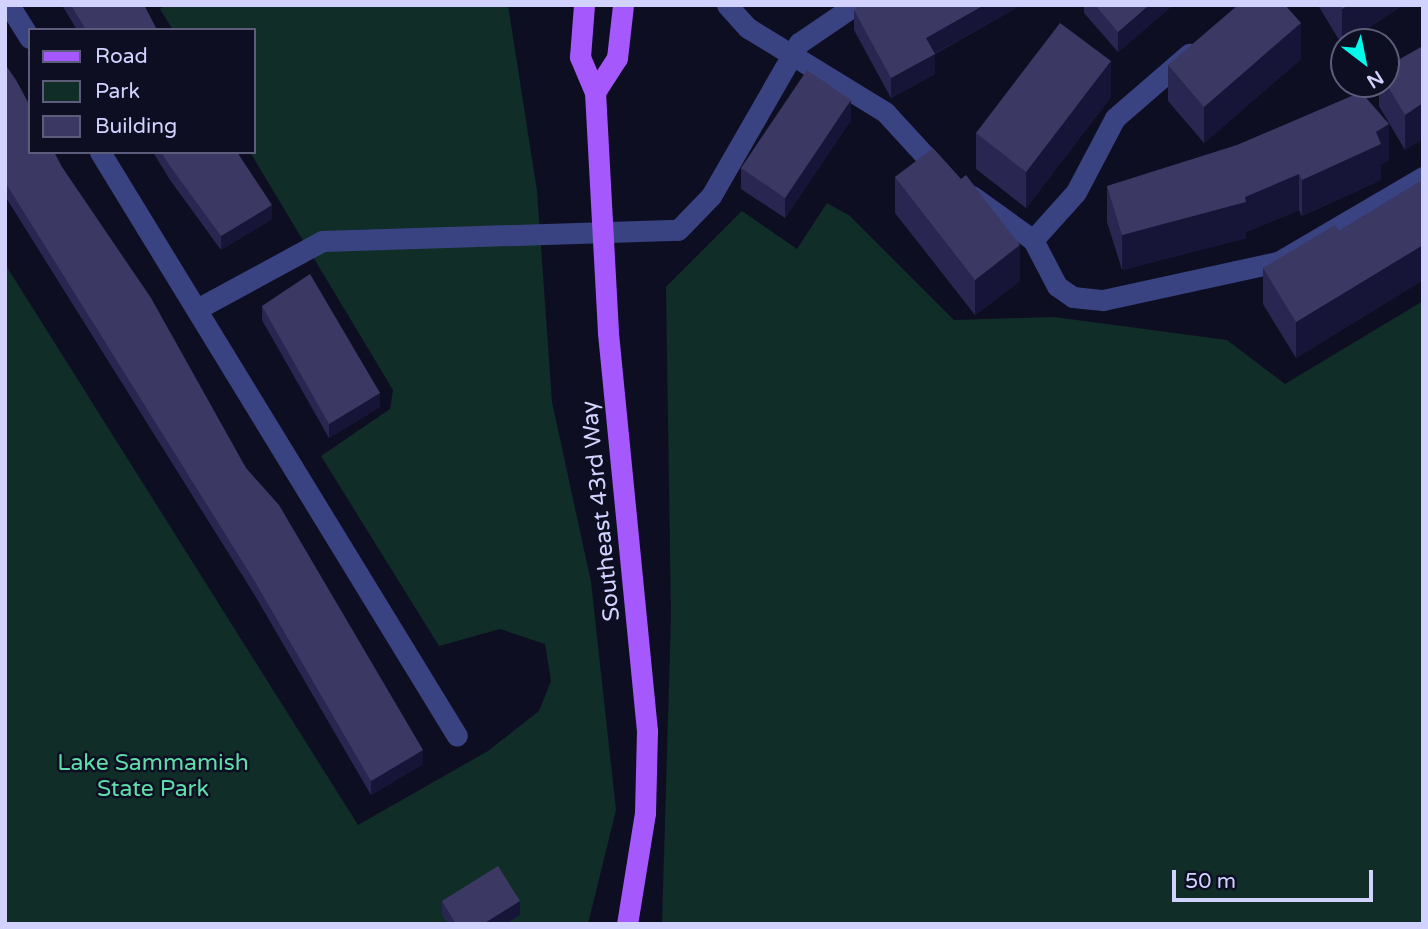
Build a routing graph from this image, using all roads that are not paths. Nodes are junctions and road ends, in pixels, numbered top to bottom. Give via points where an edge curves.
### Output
1 (9, 5) edge
2 (584, 5) edge
3 (623, 5) edge
4 (727, 5) edge
5 (855, 5) edge
6 (28, 35) edge
7 (1210, 35) edge
8 (792, 53) junction
9 (594, 92) junction
10 (101, 154) edge
11 (1423, 177) edge
12 (601, 237) junction
13 (1033, 240) junction
14 (197, 309) junction
15 (457, 736) dead end
16 (627, 924) edge

1 - 6 street
2 - 9 main road, Southeast 43rd Way via 580,57
3 - 9 main road via 617,58
4 - 8 street via 748,28
5 - 8 street via 818,26
7 - 13 street via 1115,118 1076,192
8 - 12 street via 711,196 689,224 667,233
8 - 13 street via 885,112 936,170
9 - 12 main road, Southeast 43rd Way
10 - 14 street
11 - 13 street via 1278,262 1103,300 1073,297 1057,286
12 - 14 street via 322,241
12 - 16 main road, Southeast 43rd Way via 648,730 645,813
14 - 15 street

